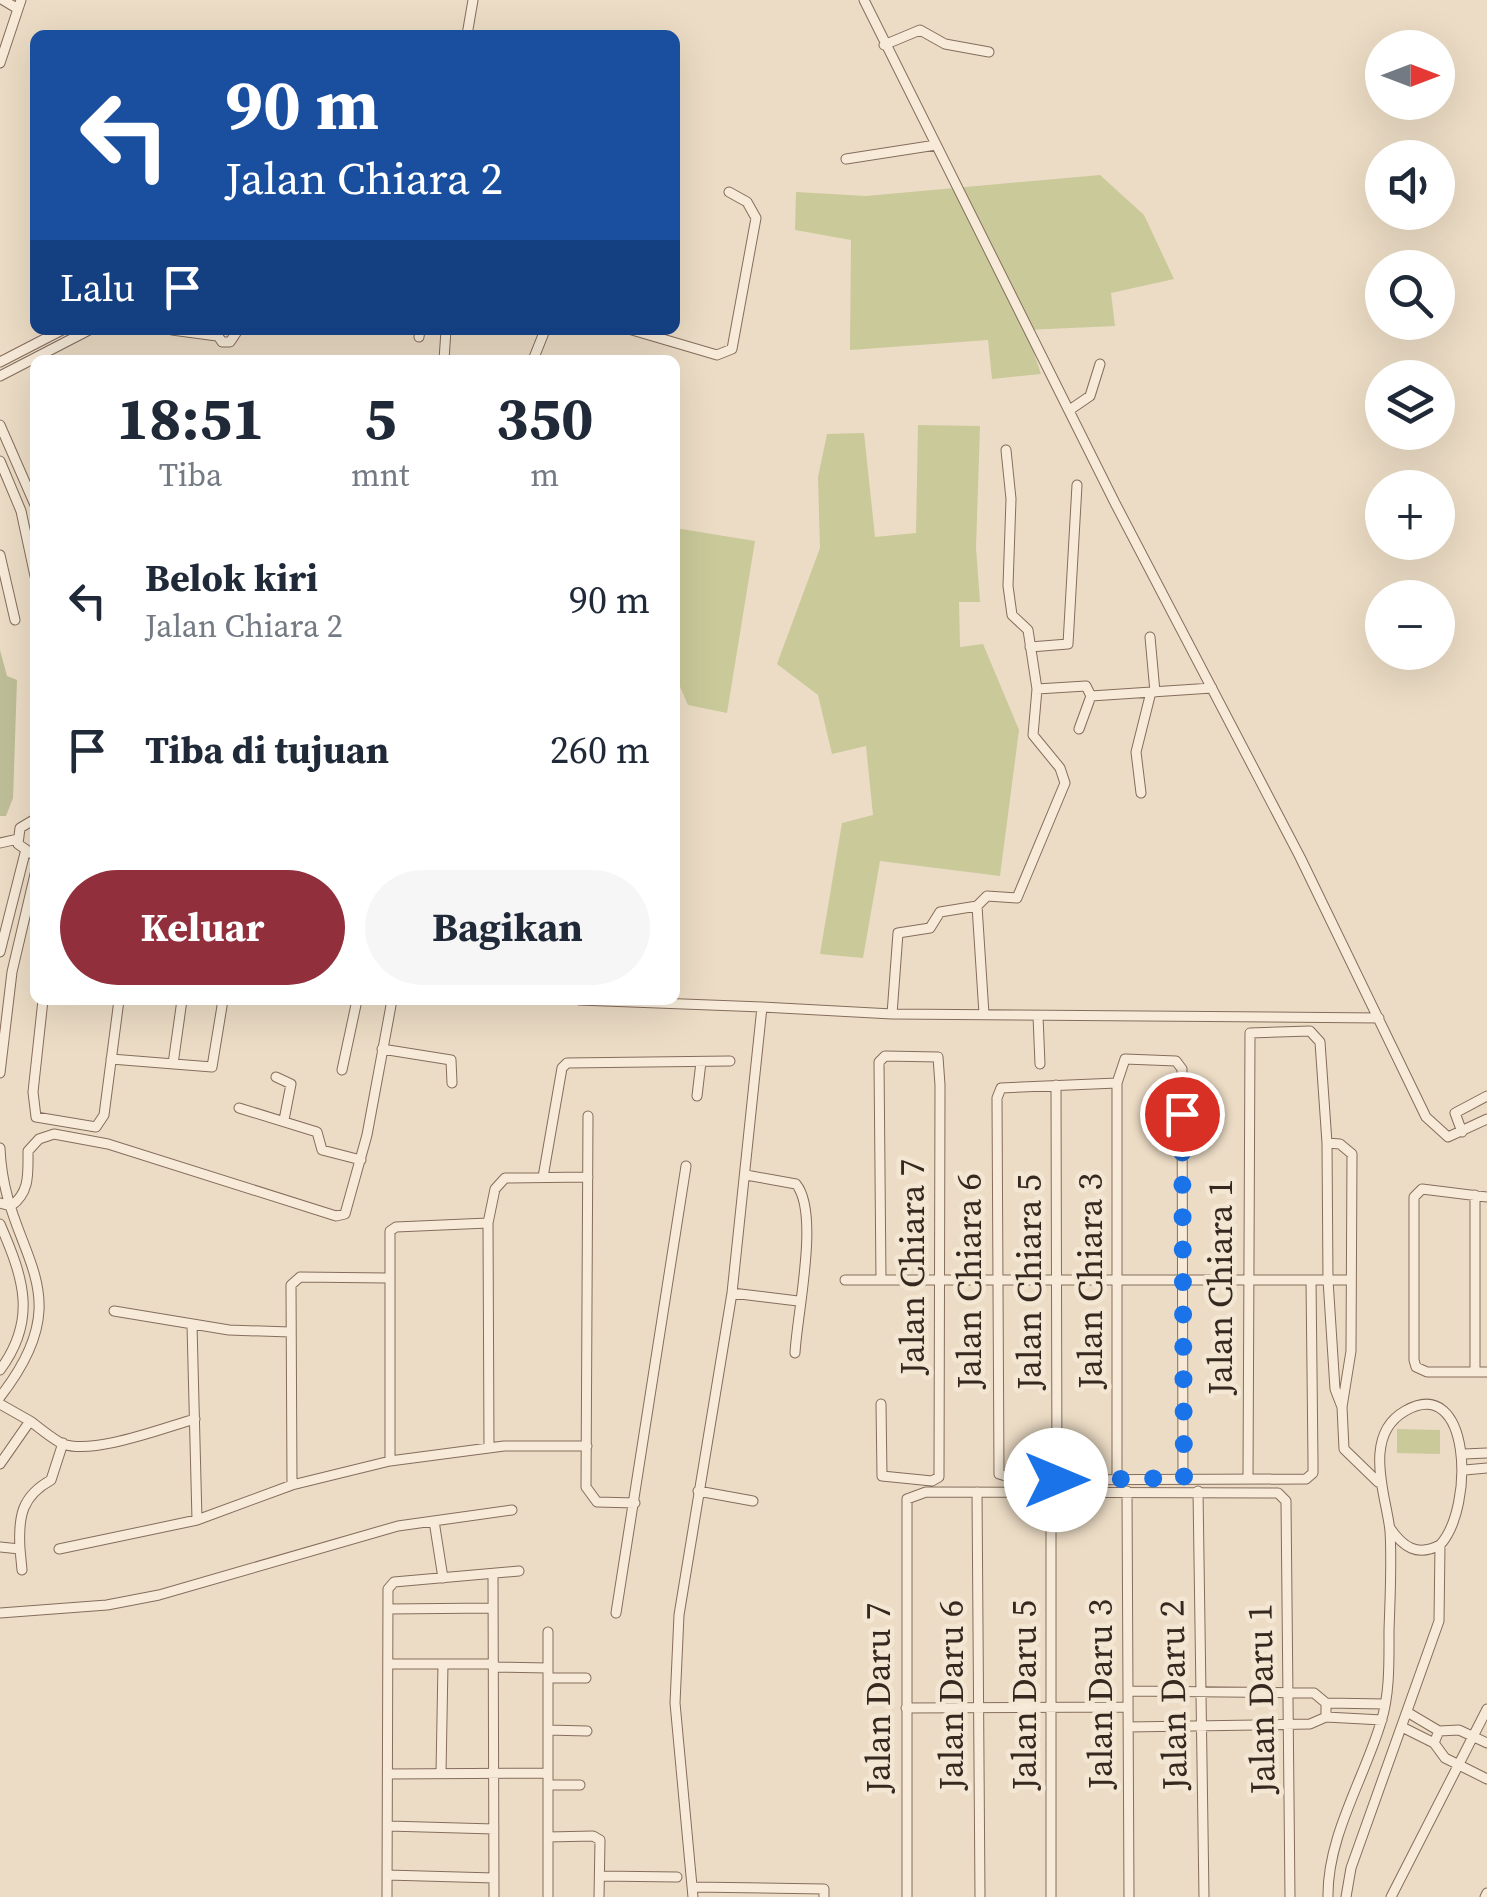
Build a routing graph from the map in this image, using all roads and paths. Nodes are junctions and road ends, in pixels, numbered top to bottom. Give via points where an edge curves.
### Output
1 (3, 0) edge
2 (473, 0) edge
3 (864, 0) edge
4 (20, 4) edge
5 (468, 30) edge
6 (884, 44) junction
7 (989, 52) dead end
8 (0, 63) edge
9 (936, 145) junction
10 (846, 160) dead end
11 (729, 192) dead end
12 (52, 335) edge
13 (79, 335) edge
14 (648, 335) edge
15 (41, 355) edge
16 (30, 360) edge
17 (0, 362) edge
18 (1100, 364) dead end
19 (0, 376) edge
20 (1074, 405) junction
21 (0, 424) edge
22 (1006, 450) dead end
23 (1, 467) edge
24 (1077, 485) dead end
25 (30, 493) edge
26 (30, 554) edge
27 (0, 555) edge
28 (15, 620) dead end
29 (1150, 637) dead end
30 (1030, 647) junction
31 (1212, 688) junction
32 (1037, 689) junction
33 (1153, 692) junction
34 (1092, 696) junction
35 (1079, 729) dead end
36 (1141, 793) dead end
37 (30, 821) edge
38 (18, 840) junction
39 (0, 843) edge
40 (30, 854) edge
41 (30, 895) edge
42 (977, 906) junction
43 (0, 952) edge
44 (680, 1004) edge
45 (42, 1005) edge
46 (118, 1005) edge
47 (181, 1005) edge
48 (221, 1005) edge
49 (356, 1005) edge
50 (391, 1005) edge
51 (762, 1008) junction
52 (892, 1014) junction
53 (984, 1014) junction
54 (1038, 1016) junction
55 (1379, 1018) junction
56 (382, 1049) junction
57 (111, 1059) junction
58 (730, 1061) dead end
59 (701, 1062) junction
60 (173, 1064) junction
61 (1040, 1064) dead end
62 (342, 1070) dead end
63 (0, 1073) edge
64 (276, 1077) dead end
65 (452, 1082) dead end
66 (1117, 1083) junction
67 (1056, 1085) junction
68 (698, 1096) dead end
69 (1487, 1096) edge
70 (238, 1108) dead end
71 (588, 1116) dead end
72 (1487, 1119) edge
73 (284, 1120) junction
74 (1459, 1134) junction
75 (1327, 1143) junction
76 (0, 1148) edge
77 (361, 1160) junction
78 (686, 1166) dead end
79 (746, 1175) junction
80 (543, 1177) junction
81 (588, 1177) junction
82 (1475, 1195) junction
83 (1487, 1197) edge
84 (5, 1204) edge
85 (488, 1223) junction
86 (0, 1224) edge
87 (387, 1278) junction
88 (845, 1280) dead end
89 (880, 1280) junction
90 (938, 1280) junction
91 (996, 1280) junction
92 (1056, 1280) junction
93 (1117, 1280) junction
94 (1183, 1280) junction
95 (1248, 1280) junction
96 (1312, 1280) junction
97 (1328, 1280) junction
98 (1350, 1280) junction
99 (732, 1293) junction
100 (798, 1301) junction
101 (114, 1311) dead end
102 (192, 1325) junction
103 (290, 1332) junction
104 (795, 1353) dead end
105 (1334, 1364) junction
106 (1350, 1366) junction
107 (0, 1370) edge
108 (1475, 1372) junction
109 (1487, 1372) edge
110 (0, 1401) edge
111 (880, 1404) dead end
112 (1342, 1407) junction
113 (195, 1419) junction
114 (30, 1421) junction
115 (63, 1444) junction
116 (586, 1446) junction
117 (489, 1448) junction
118 (1487, 1453) edge
119 (1464, 1454) junction
120 (390, 1462) junction
121 (0, 1464) edge
122 (1487, 1468) edge
123 (1465, 1470) junction
124 (1184, 1478) junction
125 (1248, 1478) junction
126 (1056, 1480) junction
127 (1117, 1480) junction
128 (1378, 1482) junction
129 (292, 1485) junction
130 (698, 1491) junction
131 (1127, 1491) junction
132 (977, 1492) junction
133 (1051, 1492) junction
134 (1198, 1492) junction
135 (753, 1502) dead end
136 (635, 1503) junction
137 (512, 1510) dead end
138 (197, 1520) junction
139 (434, 1521) junction
140 (1390, 1528) junction
141 (1440, 1545) junction
142 (0, 1547) edge
143 (20, 1549) junction
144 (59, 1549) dead end
145 (22, 1570) dead end
146 (518, 1572) dead end
147 (492, 1574) junction
148 (443, 1578) junction
149 (493, 1608) junction
150 (388, 1609) junction
151 (0, 1613) edge
152 (616, 1613) dead end
153 (548, 1632) dead end
154 (388, 1664) junction
155 (443, 1664) junction
156 (494, 1665) junction
157 (548, 1673) junction
158 (586, 1678) dead end
159 (1128, 1692) junction
160 (1201, 1692) junction
161 (1288, 1693) junction
162 (1326, 1702) junction
163 (1385, 1704) junction
164 (1128, 1707) junction
165 (906, 1708) junction
166 (979, 1708) junction
167 (1051, 1708) junction
168 (1487, 1709) edge
169 (1407, 1712) junction
170 (1326, 1717) junction
171 (1382, 1720) junction
172 (1288, 1724) junction
173 (1201, 1726) junction
174 (1128, 1727) junction
175 (1402, 1727) junction
176 (548, 1730) junction
177 (587, 1730) dead end
178 (1439, 1731) junction
179 (1473, 1736) junction
180 (1434, 1742) junction
181 (1487, 1743) edge
182 (1458, 1765) junction
183 (440, 1773) junction
184 (494, 1773) junction
185 (548, 1773) junction
186 (388, 1774) junction
187 (1487, 1779) edge
188 (548, 1785) junction
189 (580, 1785) dead end
190 (388, 1826) junction
191 (494, 1828) junction
192 (548, 1837) junction
193 (387, 1875) junction
194 (600, 1876) junction
195 (677, 1877) dead end
196 (494, 1878) junction
197 (693, 1892) edge
198 (775, 1893) edge
199 (387, 1897) edge
200 (494, 1897) edge
201 (548, 1897) edge
202 (600, 1897) edge
203 (824, 1897) edge
204 (907, 1897) edge
205 (980, 1897) edge
206 (1051, 1897) edge
207 (1129, 1897) edge
208 (1204, 1897) edge
209 (1290, 1897) edge
210 (1328, 1897) edge
211 (1346, 1897) edge
212 (1391, 1897) edge

1 - 4 street
2 - 5 street
3 - 6 street
4 - 8 street
6 - 7 street via 926,32 946,44
6 - 9 street
9 - 10 street
9 - 20 street
11 - 14 street via 747,202 756,218 732,348 717,356
12 - 17 street
13 - 15 street
16 - 19 street
18 - 20 street via 1090,396
20 - 31 street via 1115,503
21 - 25 street
22 - 30 street via 1010,601
23 - 26 street
24 - 30 street via 1068,644
27 - 28 street
29 - 33 street
30 - 32 street
31 - 33 street
31 - 55 street
32 - 34 street via 1086,686
32 - 42 street via 1033,735 1065,782 1017,898 987,896
33 - 34 street
33 - 36 street via 1136,752
34 - 35 street
37 - 38 street
38 - 39 street
38 - 40 street
40 - 43 street
41 - 63 street
42 - 52 street via 940,912 930,928 898,933
42 - 53 street
44 - 51 street
45 - 57 street via 36,1117 96,1126 104,1115
46 - 57 street
47 - 60 street
48 - 60 street via 212,1067
49 - 62 street
50 - 56 street
51 - 52 street
51 - 79 street
52 - 53 street
53 - 54 street
54 - 55 street
54 - 61 street
55 - 74 street via 1426,1118 1437,1132
56 - 65 street via 451,1060
56 - 77 street
57 - 60 street
58 - 59 street
59 - 68 street
59 - 80 street via 567,1063
64 - 73 street via 292,1088
66 - 67 street
66 - 93 street, Jalan Chiara 3
66 - 94 street via 1125,1060 1176,1060 1182,1069
67 - 91 street, Jalan Chiara 6 via 1002,1088 998,1098
67 - 92 street, Jalan Chiara 5
69 - 74 street via 1455,1113
70 - 73 street
71 - 81 street
72 - 74 street
73 - 77 street via 317,1132 322,1150
75 - 95 street, Jalan Chiara 1 via 1317,1034 1249,1036
75 - 97 street
75 - 98 street via 1352,1154
76 - 84 street
77 - 84 street via 349,1206 336,1216 135,1151 54,1134 30,1148 26,1188
78 - 136 street
79 - 99 street
79 - 100 street via 796,1184 806,1200
80 - 81 street
80 - 85 street via 500,1182
81 - 116 street
82 - 83 street
82 - 108 street
82 - 108 street via 1418,1190 1416,1367
84 - 110 street via 36,1269 39,1314 28,1358
85 - 87 street via 396,1227 388,1238
85 - 117 street
86 - 107 street via 22,1274 24,1296 17,1340
87 - 103 street via 294,1279
87 - 120 street
88 - 89 street
89 - 90 street
89 - 90 street, Jalan Chiara 7 via 879,1062 886,1056 938,1057
90 - 91 street
90 - 111 street, Jalan Chiara 7 via 939,1477 932,1482 882,1476
91 - 92 street
91 - 126 street, Jalan Chiara 6 via 999,1474
92 - 93 street
92 - 126 street, Jalan Chiara 5
93 - 94 street
93 - 127 street, Jalan Chiara 3
94 - 95 street
94 - 124 street
95 - 96 street
95 - 125 street, Jalan Chiara 1
96 - 97 street
96 - 125 street via 1313,1472 1306,1479
97 - 98 street
97 - 105 street
98 - 106 street
99 - 100 street
99 - 130 street
100 - 104 street
101 - 102 street
102 - 103 street
102 - 113 street
103 - 129 street
105 - 106 street
105 - 112 street
106 - 112 street
108 - 109 street
110 - 114 street
112 - 128 street via 1344,1449
113 - 115 street via 98,1444
113 - 138 street
114 - 115 street
114 - 121 street
115 - 143 street via 52,1480 23,1502
116 - 117 street
116 - 136 street via 590,1498
117 - 120 street
118 - 119 street
119 - 123 street
119 - 128 street via 1446,1416 1429,1406 1412,1407 1389,1429
120 - 129 street
122 - 123 street
123 - 141 street via 1453,1525
124 - 125 street
124 - 127 street
126 - 127 street
128 - 140 street
129 - 138 street
130 - 135 street
130 - 197 street via 676,1667
131 - 133 street
131 - 134 street
131 - 159 street, Jalan Daru 3
132 - 133 street
132 - 165 street, Jalan Daru 7 via 926,1492 908,1499
132 - 166 street, Jalan Daru 6
133 - 167 street, Jalan Daru 5
134 - 160 street, Jalan Daru 2
134 - 161 street, Jalan Daru 1 via 1278,1493 1286,1501
136 - 152 street
137 - 139 street
138 - 144 street
139 - 148 street
139 - 151 street via 358,1536 159,1596
140 - 141 street via 1410,1549
140 - 163 street
141 - 169 street via 1439,1621
142 - 143 street
143 - 145 street
146 - 147 street
147 - 148 street
147 - 149 street
148 - 150 street via 394,1582
149 - 150 street
149 - 156 street
150 - 154 street
153 - 157 street
154 - 155 street
154 - 186 street
155 - 156 street
155 - 183 street
156 - 157 street
156 - 184 street
157 - 158 street
157 - 176 street
159 - 160 street
159 - 164 street, Jalan Daru 3
160 - 161 street
160 - 173 street, Jalan Daru 2
161 - 162 street via 1314,1693
161 - 172 street, Jalan Daru 1
162 - 163 street
162 - 170 street
163 - 171 street
164 - 167 street
164 - 174 street, Jalan Daru 3
165 - 166 street
165 - 204 street, Jalan Daru 7
166 - 167 street
166 - 205 street, Jalan Daru 6
167 - 206 street, Jalan Daru 5
168 - 179 street
169 - 175 street
169 - 178 street
170 - 171 street
170 - 172 street
171 - 210 street via 1330,1862
172 - 173 street
172 - 209 street, Jalan Daru 1
173 - 174 street
173 - 208 street, Jalan Daru 2
174 - 207 street, Jalan Daru 3
175 - 180 street
175 - 211 street
176 - 177 street
176 - 185 street
178 - 179 street
178 - 180 street
179 - 181 street
179 - 182 street
180 - 182 street
182 - 187 street
182 - 212 street
183 - 184 street
183 - 186 street
184 - 185 street
184 - 191 street
185 - 188 street
186 - 190 street
188 - 189 street
188 - 192 street
190 - 191 street
190 - 193 street
191 - 196 street
192 - 194 street via 597,1837
192 - 201 street
193 - 196 street
193 - 199 street
194 - 195 street
194 - 202 street
196 - 200 street
197 - 198 street
198 - 203 street via 824,1889

